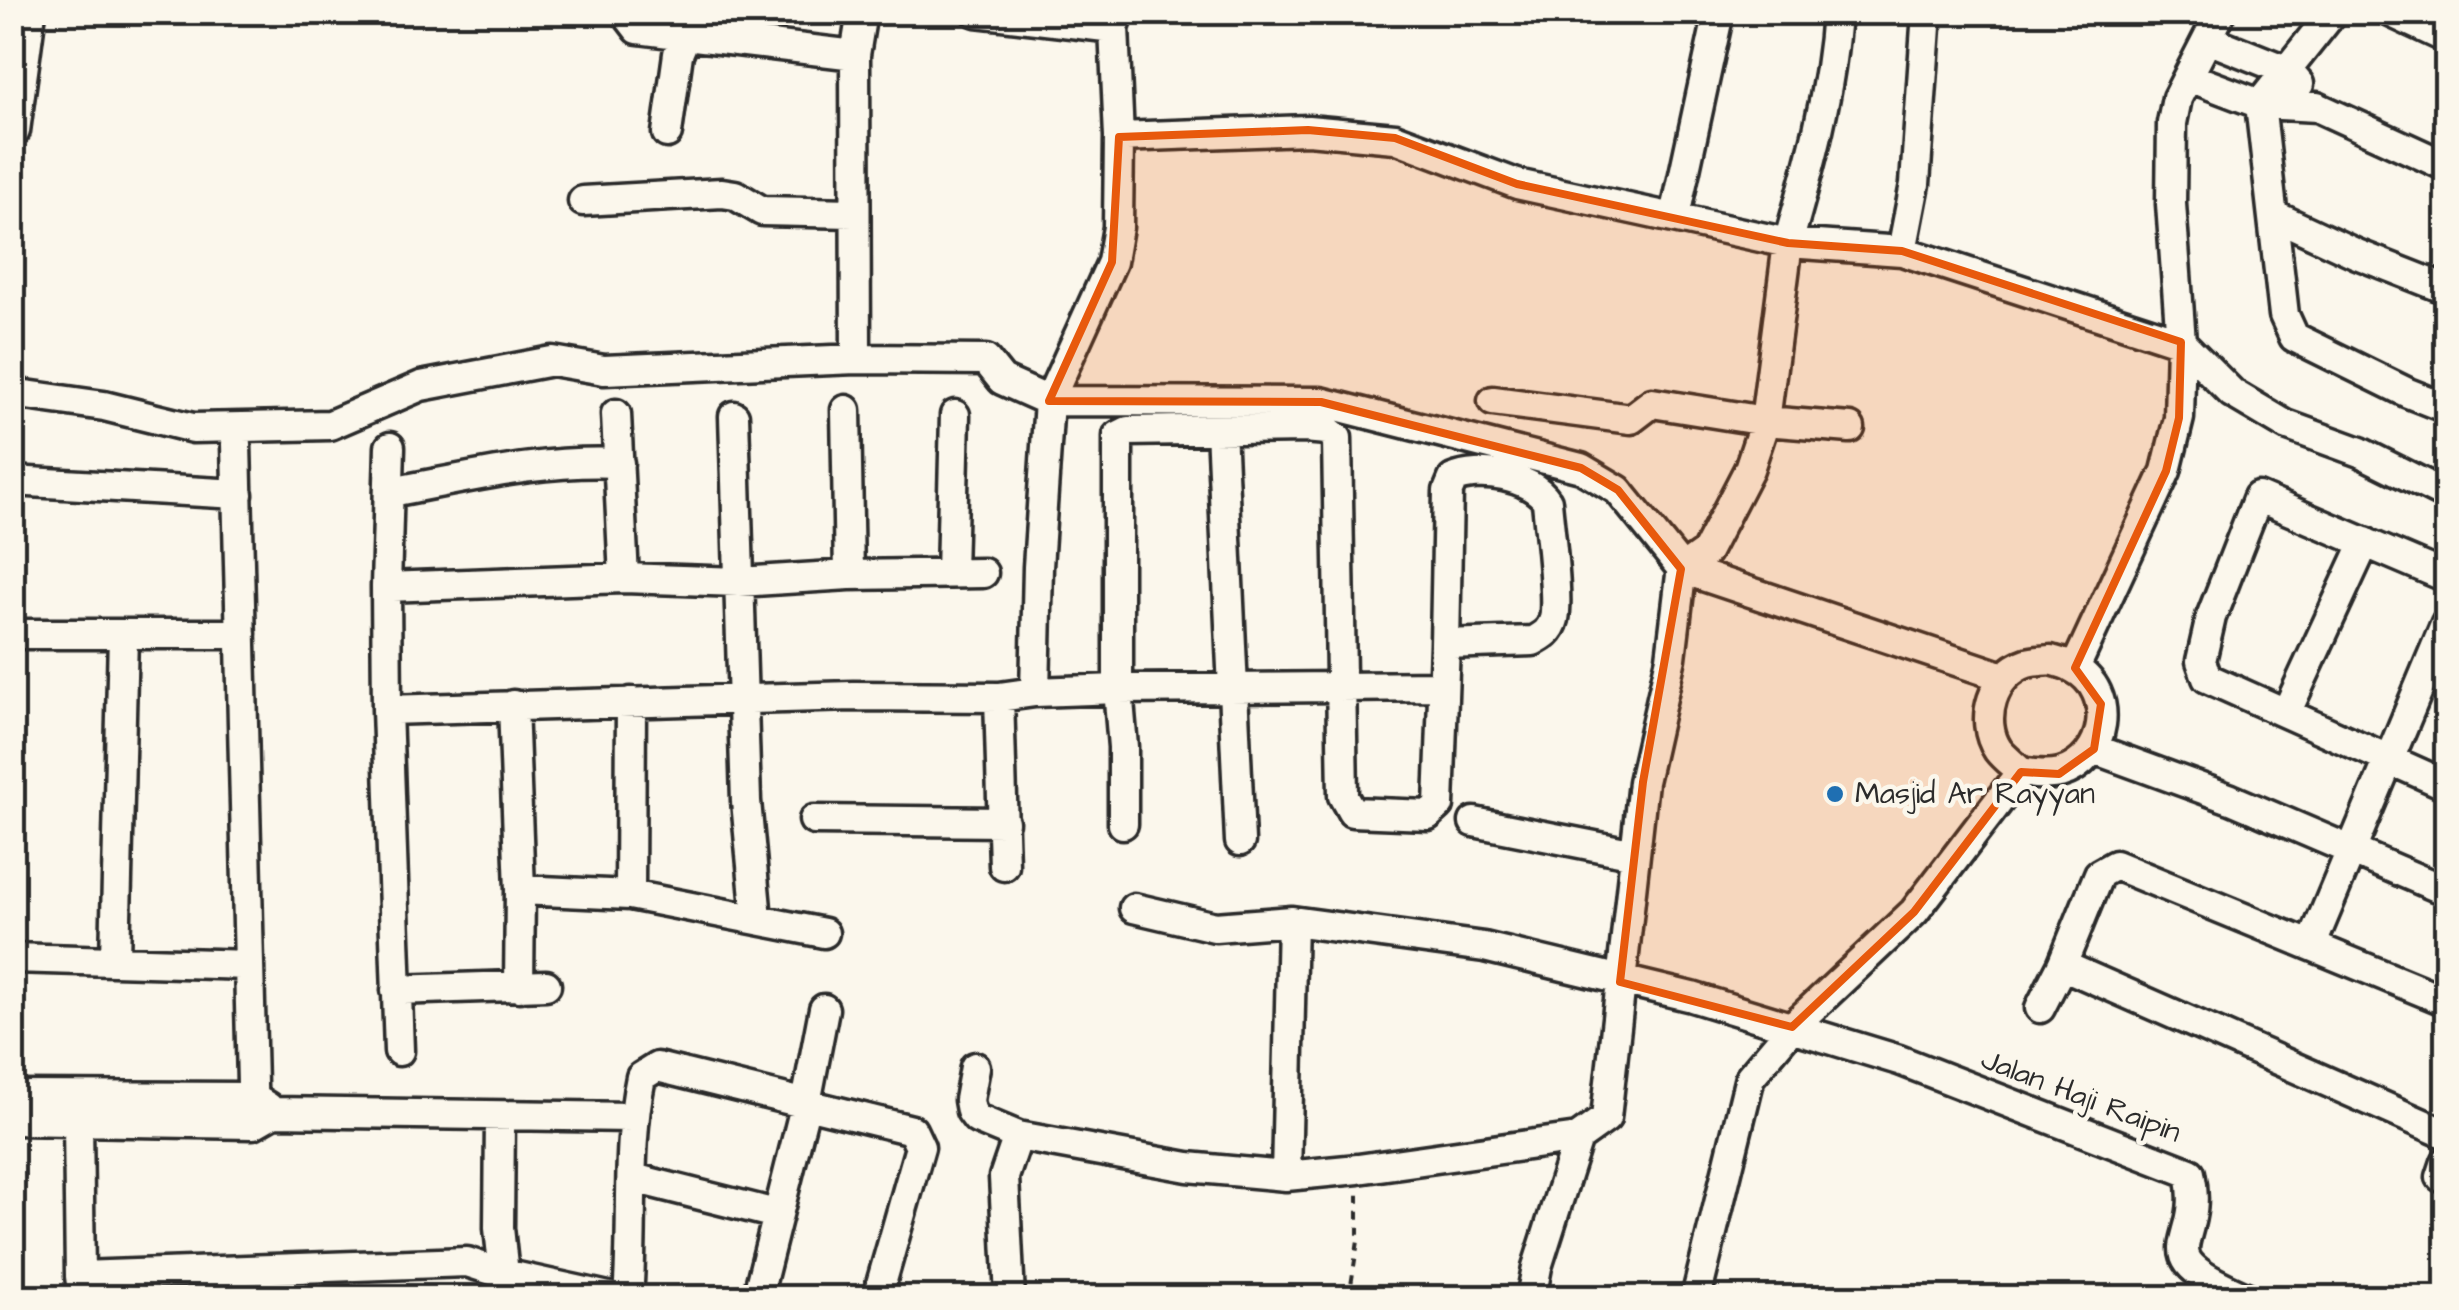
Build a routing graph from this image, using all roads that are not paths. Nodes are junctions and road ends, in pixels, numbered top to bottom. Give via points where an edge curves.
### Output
1 (31, 12) edge
2 (625, 12) edge
3 (862, 12) edge
4 (976, 12) edge
5 (1719, 12) edge
6 (1836, 12) edge
7 (1927, 12) edge
8 (2221, 12) edge
9 (2332, 12) edge
10 (2390, 12) edge
11 (1117, 20) edge
12 (686, 35) junction
13 (2446, 38) edge
14 (2208, 39) junction
15 (855, 55) junction
16 (2288, 71) junction
17 (2189, 77) junction
18 (2260, 104) junction
19 (2318, 107) junction
20 (14, 131) edge
21 (668, 134) dead end
22 (1119, 137) junction
23 (2446, 166) edge
24 (772, 197) dead end
25 (583, 200) dead end
26 (853, 204) junction
27 (2274, 215) junction
28 (1675, 216) junction
29 (1788, 242) junction
30 (1902, 251) junction
31 (2446, 288) edge
32 (2180, 342) junction
33 (856, 359) junction
34 (12, 393) edge
35 (2232, 393) junction
36 (1049, 400) junction
37 (1493, 400) dead end
38 (2180, 408) junction
39 (2446, 408) edge
40 (846, 410) dead end
41 (616, 414) dead end
42 (956, 415) dead end
43 (734, 416) dead end
44 (1765, 421) junction
45 (1850, 428) dead end
46 (1221, 430) junction
47 (236, 444) dead end
48 (390, 448) dead end
49 (619, 463) junction
50 (12, 481) edge
51 (391, 492) junction
52 (238, 494) junction
53 (2446, 495) edge
54 (2365, 542) junction
55 (1682, 570) junction
56 (951, 573) junction
57 (983, 573) dead end
58 (849, 575) junction
59 (2446, 577) edge
60 (624, 578) junction
61 (739, 582) junction
62 (386, 586) junction
63 (2446, 623) edge
64 (12, 634) edge
65 (241, 634) junction
66 (123, 636) junction
67 (1446, 644) junction
68 (2075, 668) junction
69 (2004, 678) junction
70 (1442, 686) junction
71 (1232, 687) junction
72 (1118, 689) junction
73 (1340, 689) junction
74 (1035, 692) junction
75 (999, 697) junction
76 (742, 698) junction
77 (631, 702) junction
78 (513, 705) junction
79 (387, 710) junction
80 (2287, 711) junction
81 (2094, 748) junction
82 (2388, 757) junction
83 (2021, 772) junction
84 (2446, 785) edge
85 (814, 820) dead end
86 (1004, 822) junction
87 (1474, 822) dead end
88 (1123, 824) dead end
89 (1240, 841) dead end
90 (2350, 850) junction
91 (1635, 854) junction
92 (1004, 866) dead end
93 (520, 890) junction
94 (2446, 891) edge
95 (630, 895) junction
96 (1134, 908) dead end
97 (756, 919) junction
98 (1292, 921) junction
99 (824, 934) dead end
100 (2312, 944) junction
101 (12, 958) edge
102 (115, 958) junction
103 (249, 964) junction
104 (2062, 965) junction
105 (1620, 982) junction
106 (396, 990) junction
107 (2446, 1002) edge
108 (2040, 1008) dead end
109 (824, 1009) dead end
110 (1792, 1027) junction
111 (399, 1051) dead end
112 (975, 1067) dead end
113 (12, 1096) edge
114 (806, 1103) junction
115 (260, 1111) junction
116 (500, 1117) junction
117 (632, 1117) junction
118 (12, 1120) edge
119 (78, 1122) junction
120 (2446, 1134) edge
121 (1018, 1136) junction
122 (1578, 1138) junction
123 (1286, 1176) junction
124 (633, 1178) junction
125 (776, 1214) junction
126 (504, 1274) junction
127 (82, 1287) edge
128 (613, 1298) edge
129 (628, 1298) edge
130 (757, 1298) edge
131 (877, 1298) edge
132 (1010, 1298) edge
133 (1531, 1298) edge
134 (1696, 1298) edge
135 (2248, 1298) edge

1 - 20 street
2 - 12 street via 638,29
3 - 15 street
4 - 11 street
5 - 28 street
6 - 29 street via 1817,145
7 - 30 street via 1915,184
8 - 14 street
9 - 16 street
10 - 13 street
11 - 22 street
12 - 15 street
12 - 21 street
14 - 16 street
14 - 17 street
15 - 26 street
16 - 18 street
16 - 19 street
17 - 18 street
17 - 32 street via 2172,123
18 - 19 street
18 - 27 street
19 - 23 street
22 - 28 street via 1308,130 1395,138 1517,184
22 - 36 street via 1112,262
24 - 26 street
25 - 26 street via 722,194 762,210
26 - 33 street
27 - 31 street
27 - 39 street via 2284,315 2294,338
28 - 29 street
29 - 30 street
29 - 44 street
30 - 32 street
32 - 35 street
32 - 38 street
33 - 34 street via 604,370 552,361 421,386 330,425 193,428
33 - 36 street via 986,360 1002,380
35 - 38 street
35 - 53 street via 2286,425
36 - 55 street via 1320,402 1582,468 1618,490
36 - 74 street
37 - 44 street via 1632,419 1652,403
38 - 68 street via 2166,471
40 - 58 street
41 - 49 street
42 - 56 street
43 - 61 street
44 - 45 street
44 - 55 street via 1706,552
46 - 71 street
46 - 72 street via 1149,428 1118,436
46 - 73 street via 1304,428 1337,438
47 - 52 street
48 - 51 street
49 - 51 street via 532,466
49 - 60 street
50 - 52 street
51 - 62 street
52 - 65 street
54 - 59 street
54 - 80 street
54 - 80 street via 2258,497 2200,661 2207,678
55 - 69 street
55 - 91 street
56 - 57 street
56 - 58 street
58 - 61 street
60 - 61 street
60 - 62 street
61 - 76 street
62 - 79 street
63 - 82 street
64 - 66 street
65 - 66 street
65 - 103 street
66 - 102 street
67 - 67 street via 1533,641 1550,628 1555,609 1547,501 1539,488 1466,473 1453,479
67 - 70 street
68 - 69 street via 2051,660 2025,663
68 - 81 street via 2101,704
69 - 83 street via 1991,699 1988,725 1997,749
70 - 73 street
70 - 73 street via 1439,806 1428,815 1352,812 1346,805
71 - 72 street
71 - 73 street
71 - 89 street
72 - 74 street
72 - 88 street
74 - 75 street
75 - 76 street
75 - 86 street
76 - 77 street
76 - 97 street
77 - 78 street
77 - 95 street
78 - 79 street
78 - 93 street
79 - 106 street
80 - 82 street
81 - 83 street via 2059,774
81 - 90 street
82 - 84 street
82 - 90 street
83 - 110 street via 1914,912
85 - 86 street
86 - 92 street
87 - 91 street
90 - 94 street
90 - 100 street
91 - 105 street
93 - 95 street
93 - 106 street via 532,986
95 - 97 street
96 - 98 street via 1215,927
97 - 99 street
98 - 105 street via 1484,947
98 - 123 street
100 - 104 street via 2115,865 2099,874
100 - 107 street
101 - 102 street
102 - 103 street
103 - 115 street
104 - 108 street
104 - 120 street
105 - 110 street
105 - 122 street via 1606,1118
106 - 111 street
109 - 114 street
110 - 134 street via 1750,1077
110 - 135 street, Jalan Haji Raipin via 1899,1060 2190,1173 2196,1198 2184,1259 2206,1280
112 - 121 street via 971,1111
113 - 115 street
114 - 117 street via 657,1067 641,1076
114 - 125 street
114 - 131 street via 912,1130 917,1137 920,1147
115 - 116 street
115 - 119 street
116 - 117 street
116 - 126 street
117 - 124 street
118 - 119 street
119 - 127 street
121 - 123 street via 1188,1167
121 - 132 street via 1004,1177
122 - 123 street
122 - 133 street
124 - 125 street
124 - 129 street
125 - 130 street
126 - 127 street via 466,1262
126 - 128 street

